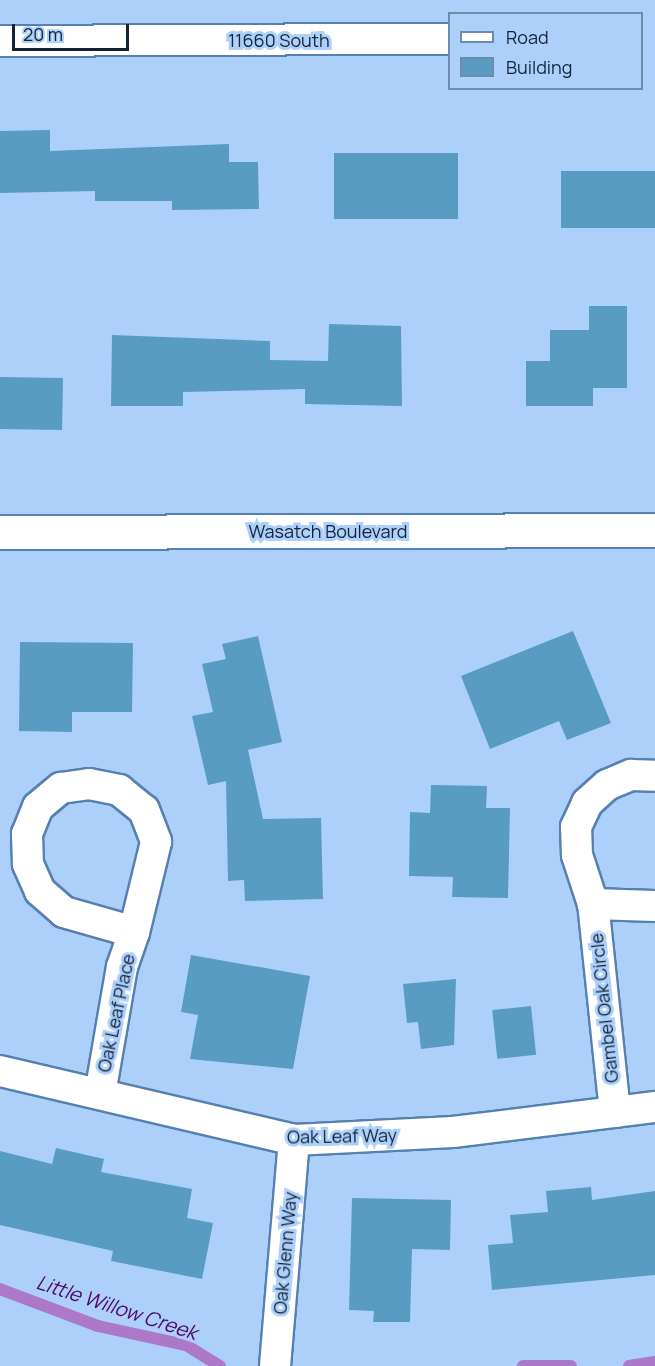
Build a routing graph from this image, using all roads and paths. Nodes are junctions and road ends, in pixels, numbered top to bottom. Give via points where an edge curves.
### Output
1 (448, 39) edge
2 (0, 41) edge
3 (655, 530) edge
4 (0, 532) edge
5 (655, 776) edge
6 (593, 904) junction
7 (655, 906) edge
8 (134, 932) junction
9 (0, 1071) edge
10 (100, 1094) junction
11 (655, 1107) edge
12 (615, 1112) junction
13 (294, 1140) junction
14 (275, 1366) edge

1 - 2 street, 11660 South
3 - 4 main road, Wasatch Boulevard
5 - 6 street, Gambel Oak Circle via 615,782 587,803 576,827 577,855
6 - 7 street, Gambel Oak Circle
6 - 12 street, Gambel Oak Circle
8 - 8 street, Oak Leaf Place via 156,842 144,810 119,790 89,784 61,788 38,807 27,834 28,864 40,891 64,912
8 - 10 street, Oak Leaf Place via 122,967
9 - 10 street, Oak Leaf Way
10 - 13 street, Oak Leaf Way
11 - 12 street, Oak Leaf Way
12 - 13 street, Oak Leaf Way via 453,1132
13 - 14 street, Oak Glenn Way

